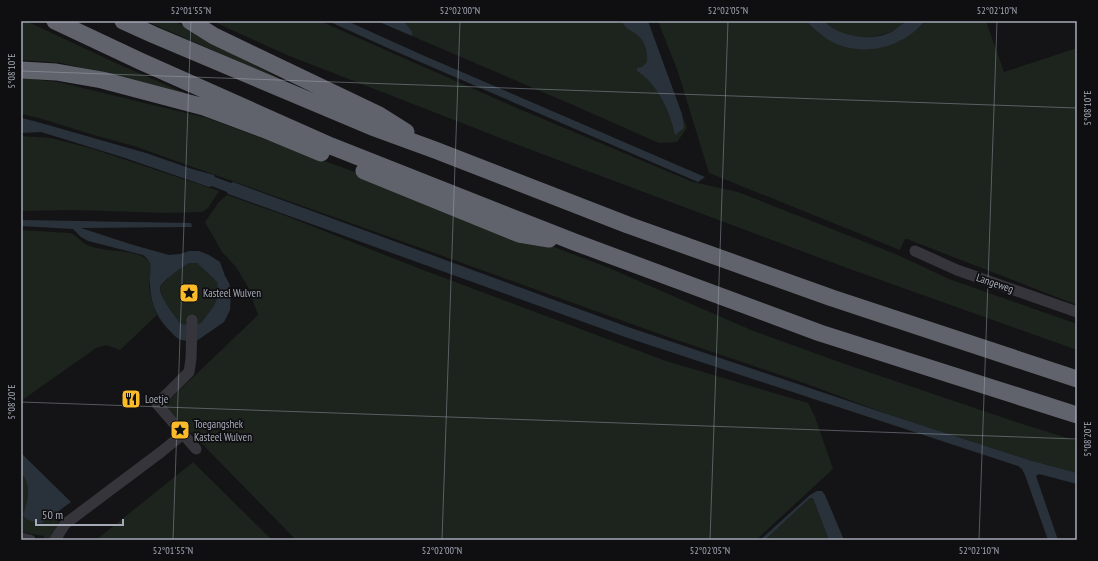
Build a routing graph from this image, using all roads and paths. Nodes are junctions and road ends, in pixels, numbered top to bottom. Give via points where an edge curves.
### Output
1 (55, 21) edge
2 (123, 21) edge
3 (190, 21) edge
4 (21, 70) edge
5 (436, 150) junction
6 (577, 243) junction
7 (915, 251) dead end
8 (1077, 312) edge
9 (192, 320) dead end
10 (1077, 379) edge
11 (1077, 415) edge
12 (183, 434) junction
13 (196, 449) dead end
14 (21, 538) edge
15 (30, 540) edge
16 (55, 540) edge

1 - 6 highway via 331,146
2 - 5 highway via 372,127
3 - 5 highway via 214,36 379,115
4 - 6 highway via 56,72 102,80 204,108 263,129 519,234
5 - 10 highway via 628,225 832,298
6 - 11 highway via 820,333
7 - 8 street, Langeweg via 957,270
9 - 12 street via 189,372 157,404
12 - 13 street
12 - 16 street via 65,524
14 - 15 street

